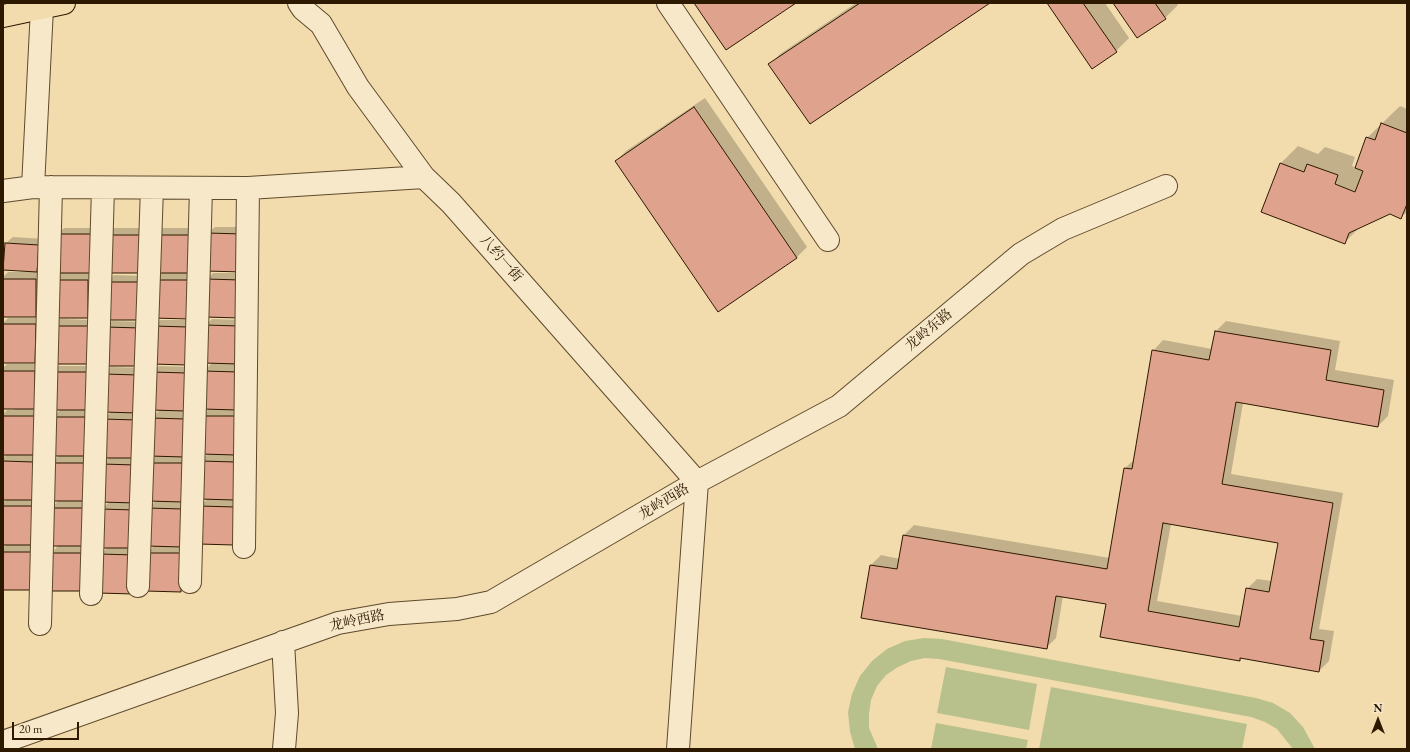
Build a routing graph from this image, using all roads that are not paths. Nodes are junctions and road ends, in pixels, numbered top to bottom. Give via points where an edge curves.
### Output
1 (64, 3) edge
2 (299, 3) edge
3 (668, 3) edge
4 (42, 8) junction
5 (322, 14) edge
6 (3, 16) edge
7 (424, 177) junction
8 (1166, 186) dead end
9 (42, 187) junction
10 (103, 188) junction
11 (152, 188) junction
12 (201, 188) junction
13 (248, 188) junction
14 (3, 192) edge
15 (828, 240) dead end
16 (697, 482) junction
17 (244, 547) dead end
18 (190, 582) dead end
19 (138, 586) dead end
20 (91, 594) dead end
21 (40, 624) dead end
22 (283, 642) junction
23 (3, 742) edge
24 (284, 749) edge
25 (678, 749) edge

1 - 4 main road
2 - 5 street, 八约一街 via 303,9
3 - 15 street
4 - 6 main road
4 - 9 street
5 - 7 street, 八约一街 via 358,87
7 - 13 street
7 - 16 street, 八约一街 via 456,208
8 - 16 street, 龙岭东路 via 1063,229 1021,254 839,406
9 - 10 street
9 - 14 street
9 - 21 street
10 - 11 street
10 - 20 street
11 - 12 street
11 - 19 street
12 - 13 street
12 - 18 street
13 - 17 street
16 - 22 street, 龙岭西路 via 491,602 457,609 389,614 338,623
16 - 25 street
22 - 23 street, 龙岭西路
22 - 24 street via 287,713

